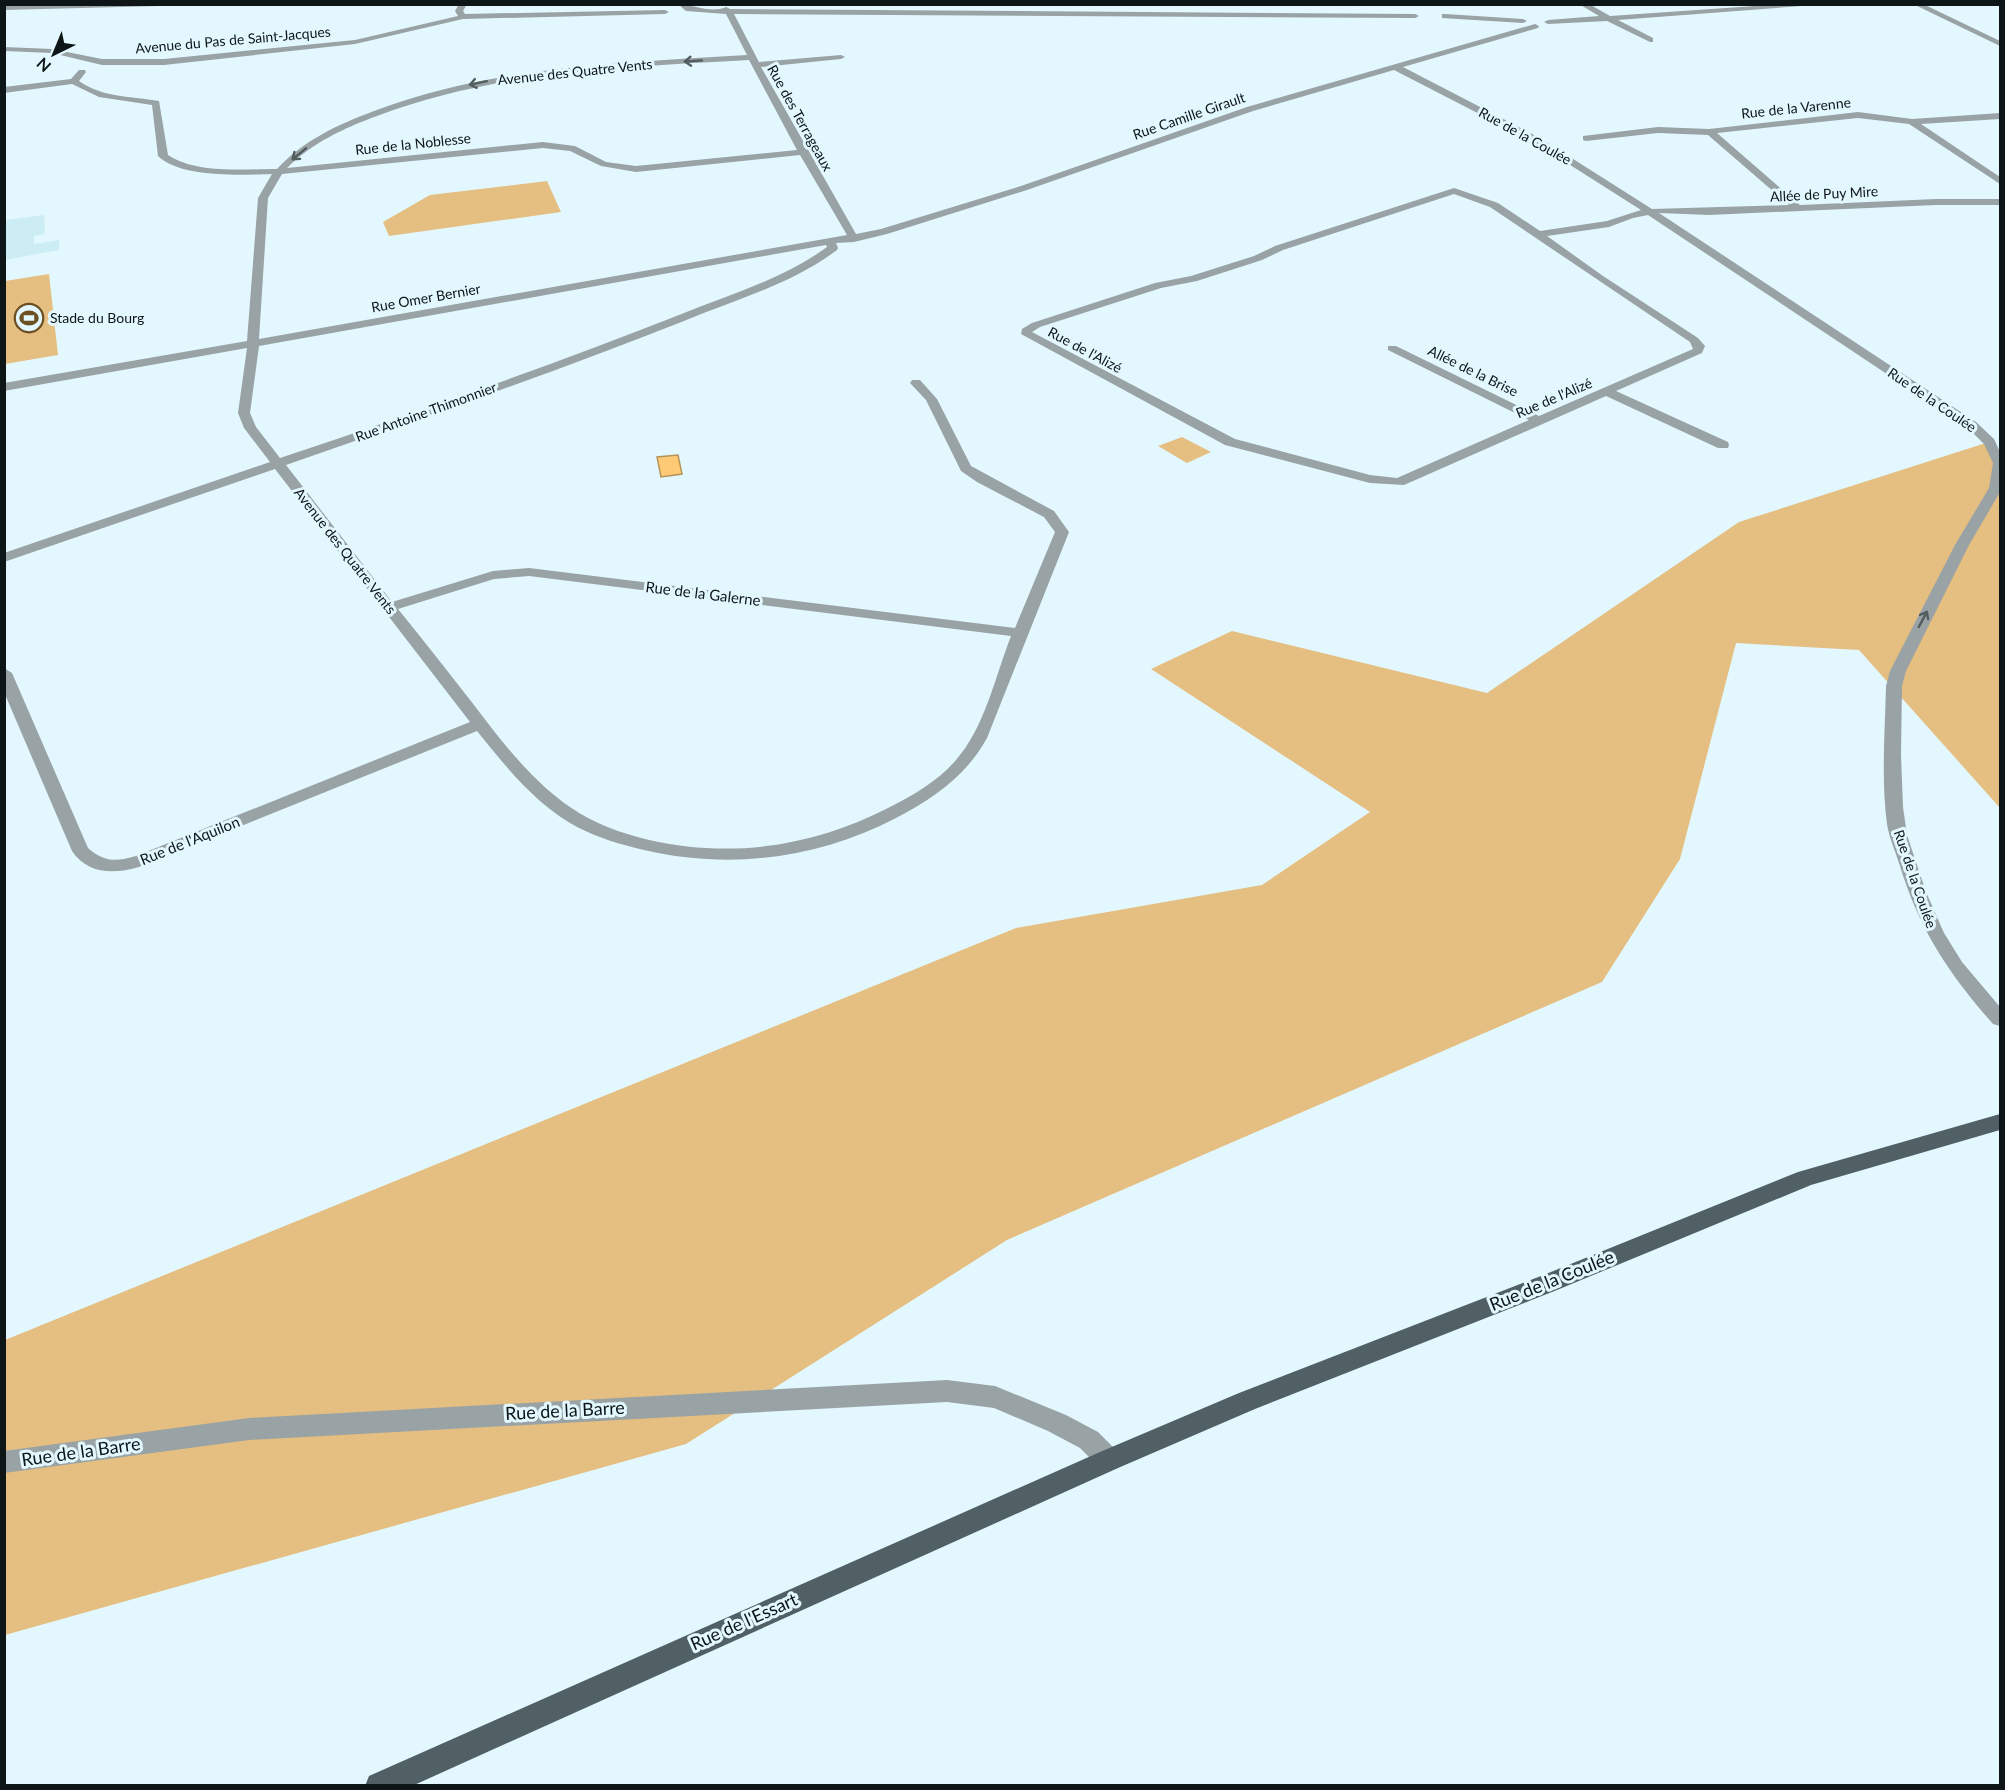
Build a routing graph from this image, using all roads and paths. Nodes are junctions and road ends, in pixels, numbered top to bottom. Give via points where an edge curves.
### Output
1 (159, 4) edge
2 (463, 4) edge
3 (681, 4) edge
4 (1582, 4) edge
5 (1825, 4) edge
6 (1916, 4) edge
7 (26, 6) edge
8 (727, 7) edge
9 (4, 8) edge
10 (665, 12) dead end
11 (1320, 16) junction
12 (463, 17) junction
13 (1607, 17) junction
14 (1530, 22) junction
15 (1650, 40) dead end
16 (2001, 44) edge
17 (4, 49) edge
18 (841, 57) dead end
19 (753, 61) junction
20 (102, 62) junction
21 (1394, 66) junction
22 (74, 81) junction
23 (4, 90) edge
24 (2001, 116) edge
25 (1912, 122) junction
26 (1712, 132) junction
27 (1586, 138) dead end
28 (803, 152) junction
29 (279, 171) junction
30 (2001, 180) edge
31 (2001, 202) edge
32 (1799, 209) junction
33 (1650, 212) junction
34 (1538, 234) junction
35 (854, 239) junction
36 (830, 243) junction
37 (253, 344) junction
38 (1392, 348) dead end
39 (916, 383) dead end
40 (4, 387) edge
41 (1607, 392) junction
42 (1540, 421) junction
43 (1723, 445) dead end
44 (2000, 463) edge
45 (277, 465) junction
46 (4, 558) edge
47 (390, 608) junction
48 (1020, 633) junction
49 (4, 673) edge
50 (480, 723) junction
51 (2001, 1019) edge
52 (2001, 1122) edge
53 (1109, 1460) junction
54 (4, 1462) edge
55 (380, 1785) edge

1 - 7 street
2 - 12 street via 459,11
3 - 8 street via 691,10
4 - 13 street
5 - 13 street, Rue Camille Girault
6 - 16 street
7 - 9 street
8 - 11 street
8 - 19 street, Rue des Terrageaux
10 - 12 street, Avenue du Pas de Saint-Jacques
11 - 11 street via 1397,7 1419,16
12 - 20 street, Avenue du Pas de Saint-Jacques via 375,39 323,46 164,62
13 - 14 street, Rue Camille Girault via 1545,25
13 - 15 street
14 - 14 street via 1442,17 1452,13 1450,8
14 - 21 street, Rue Camille Girault
17 - 20 street, Avenue du Pas de Saint-Jacques via 52,51
18 - 19 street, Avenue des Quatre Vents
19 - 28 street, Rue des Terrageaux
19 -> 29 street, Avenue des Quatre Vents via 544,72 448,90 374,113 335,130
20 - 22 street via 81,72
21 - 33 street, Rue de la Coulée via 1537,140
21 - 35 street, Rue Camille Girault
22 - 23 street
22 - 29 street, Rue de la Noblesse via 83,88 119,98 156,103 167,161 193,167
24 - 25 street, Rue de la Varenne
25 - 26 street, Rue de la Varenne via 1858,115
25 - 30 street
26 - 27 street, Rue de la Varenne via 1658,130
26 - 32 street
28 - 29 street, Rue de la Noblesse via 636,169 604,164 572,148 543,145
28 - 35 street, Rue des Terrageaux
29 - 37 street, Avenue des Quatre Vents via 263,198
31 - 32 street, Allée de Puy Mire
32 - 33 street, Allée de Puy Mire
33 - 34 street via 1609,224
33 - 44 street, Rue de la Coulée via 1972,425 1989,442
34 - 41 street, Rue de l'Alizé via 1699,346 1687,358
34 - 42 street, Rue de l'Alizé via 1494,205 1454,190 1026,331 1031,339 1224,440 1387,483 1409,478
35 - 36 street, Rue Omer Bernier
36 - 37 street, Rue Omer Bernier
36 - 45 street, Rue Antoine Thimonnier via 832,248 817,260 733,298
37 - 40 street, Rue Omer Bernier
37 - 45 street, Avenue des Quatre Vents via 244,413
38 - 42 street, Allée de la Brise
39 - 48 street, Avenue des Quatre Vents via 931,399 966,468 1049,514 1061,528
41 - 42 street, Rue de l'Alizé
41 - 43 street, Rue de l'Alizé
51 -> 44 street, Rue de la Coulée via 1964,980 1927,920 1897,827 1893,789 1894,686 1898,671 1962,545 1996,488
45 - 46 street, Rue Antoine Thimonnier
45 - 47 street, Avenue des Quatre Vents
47 - 48 street, Rue de la Galerne via 485,577 529,572
47 - 50 street, Avenue des Quatre Vents
48 - 50 street, Avenue des Quatre Vents via 975,746 947,778 890,815 852,832 767,854 735,857 659,849 616,837 578,820 544,796
49 - 50 street, Rue de l'Aquilon via 81,851 93,863 106,867 142,860
52 - 53 main road, Rue de la Coulée via 1806,1178
53 - 54 street, Rue de la Barre via 1089,1440 1057,1423 994,1397 947,1392 249,1429
53 - 55 main road, Rue de l'Essart

